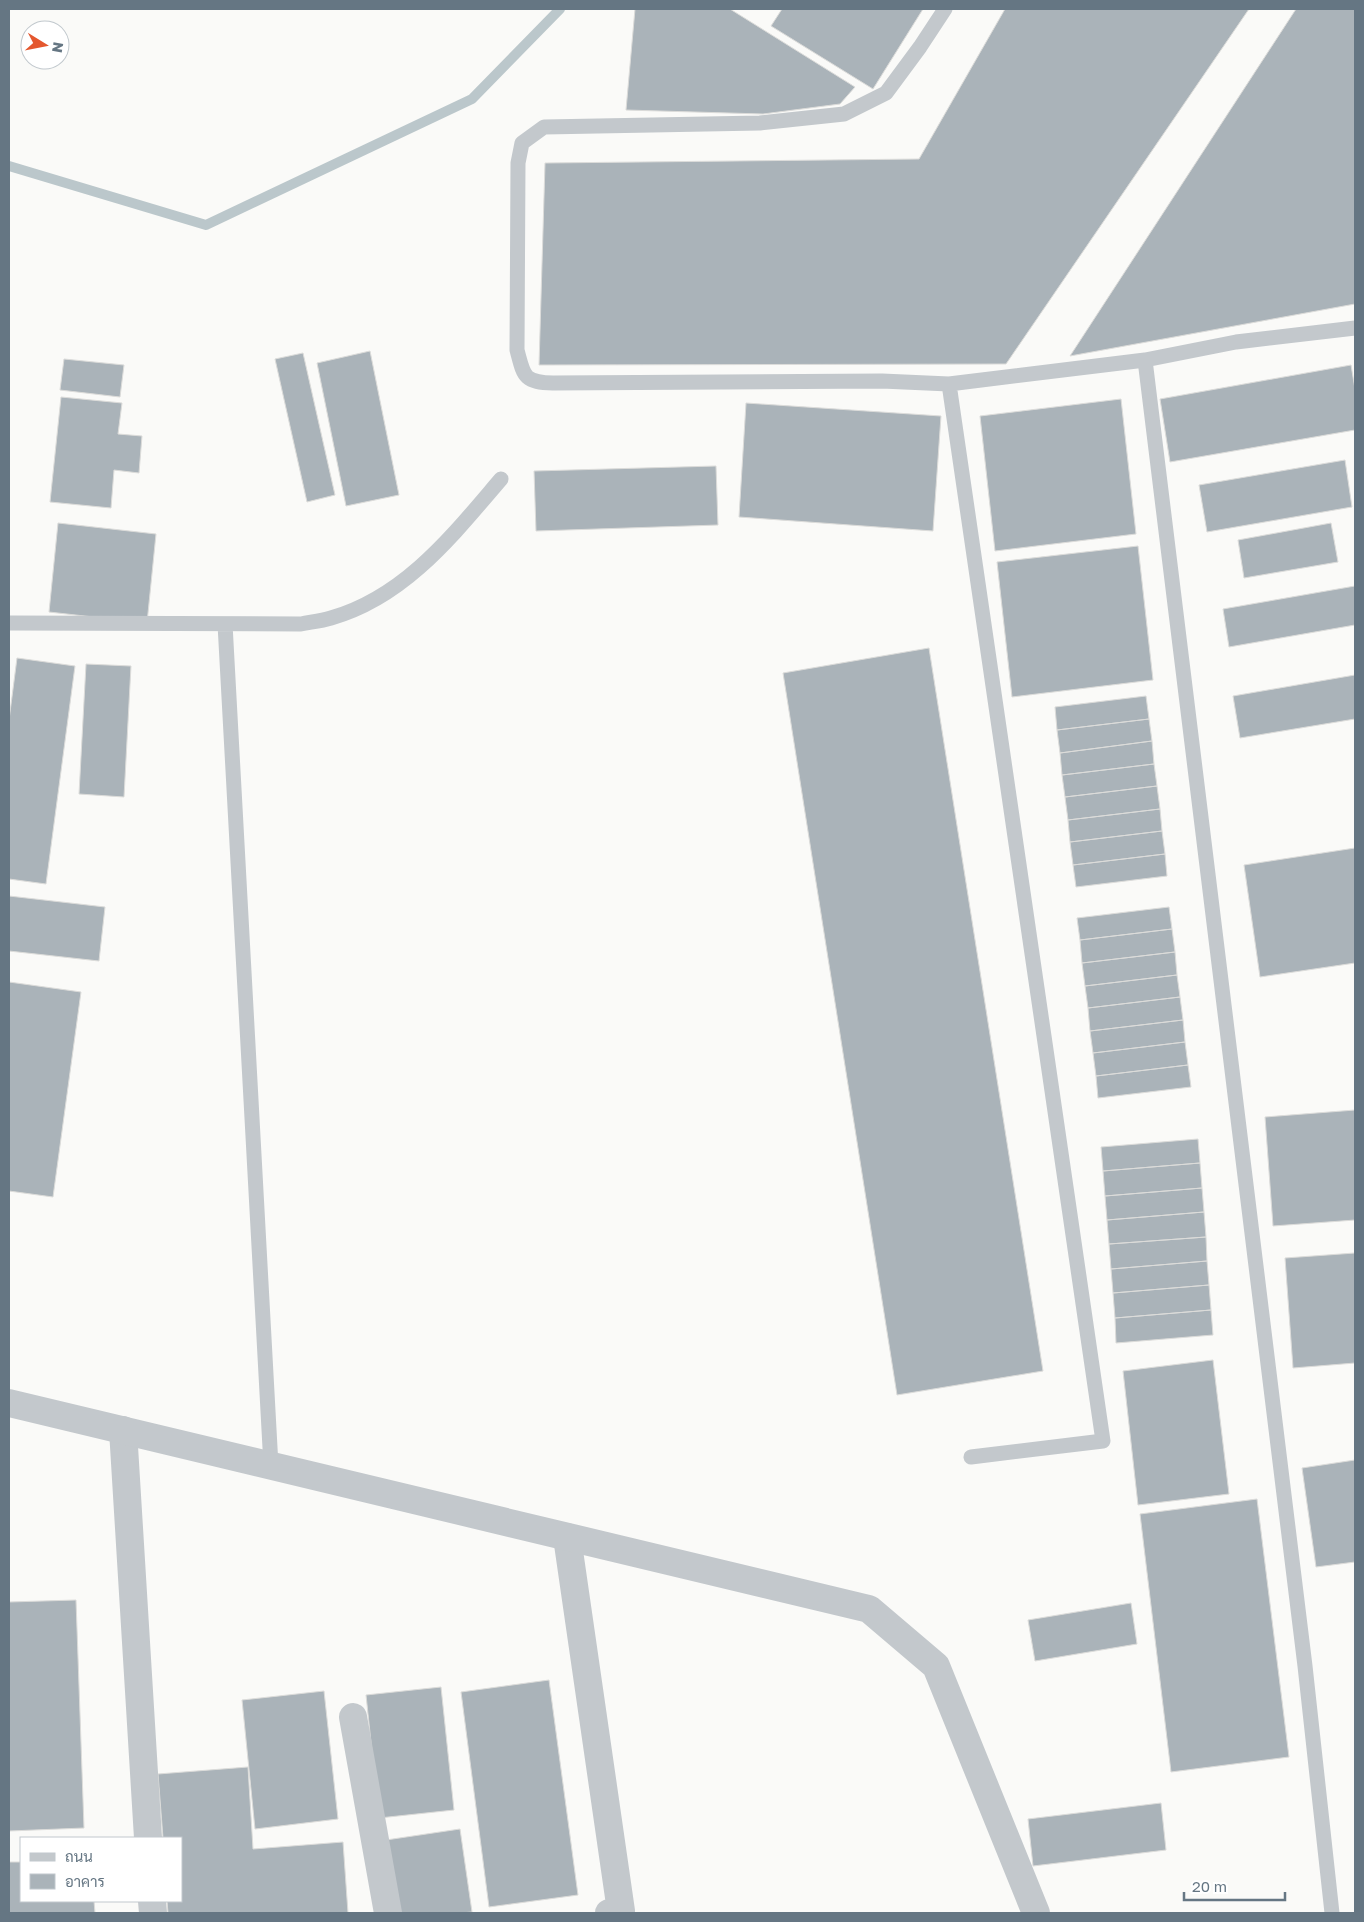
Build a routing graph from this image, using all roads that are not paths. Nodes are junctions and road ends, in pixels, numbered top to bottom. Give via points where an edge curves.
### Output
1 (944, 9) edge
2 (1355, 328) edge
3 (1146, 360) junction
4 (950, 384) junction
5 (501, 479) dead end
6 (9, 624) edge
7 (225, 624) junction
8 (9, 1403) edge
9 (123, 1430) junction
10 (971, 1457) dead end
11 (272, 1466) junction
12 (567, 1538) junction
13 (353, 1717) dead end
14 (148, 1837) edge
15 (388, 1913) edge
16 (609, 1913) edge
17 (1036, 1913) edge
18 (1332, 1913) edge

1 - 4 lane via 886,93 844,114 760,123 544,127 522,143 518,163 516,350 523,373 535,382 882,381
2 - 3 lane via 1236,342
3 - 4 lane
3 - 18 lane via 1305,1666
4 - 10 lane via 1102,1441
5 - 7 lane via 425,563 393,589 368,603 331,618 301,624
6 - 7 lane
7 - 11 lane
8 - 9 street
9 - 11 street
9 - 14 street
11 - 12 street
12 - 16 street via 621,1911
12 - 17 street via 869,1609 936,1666
13 - 15 street

